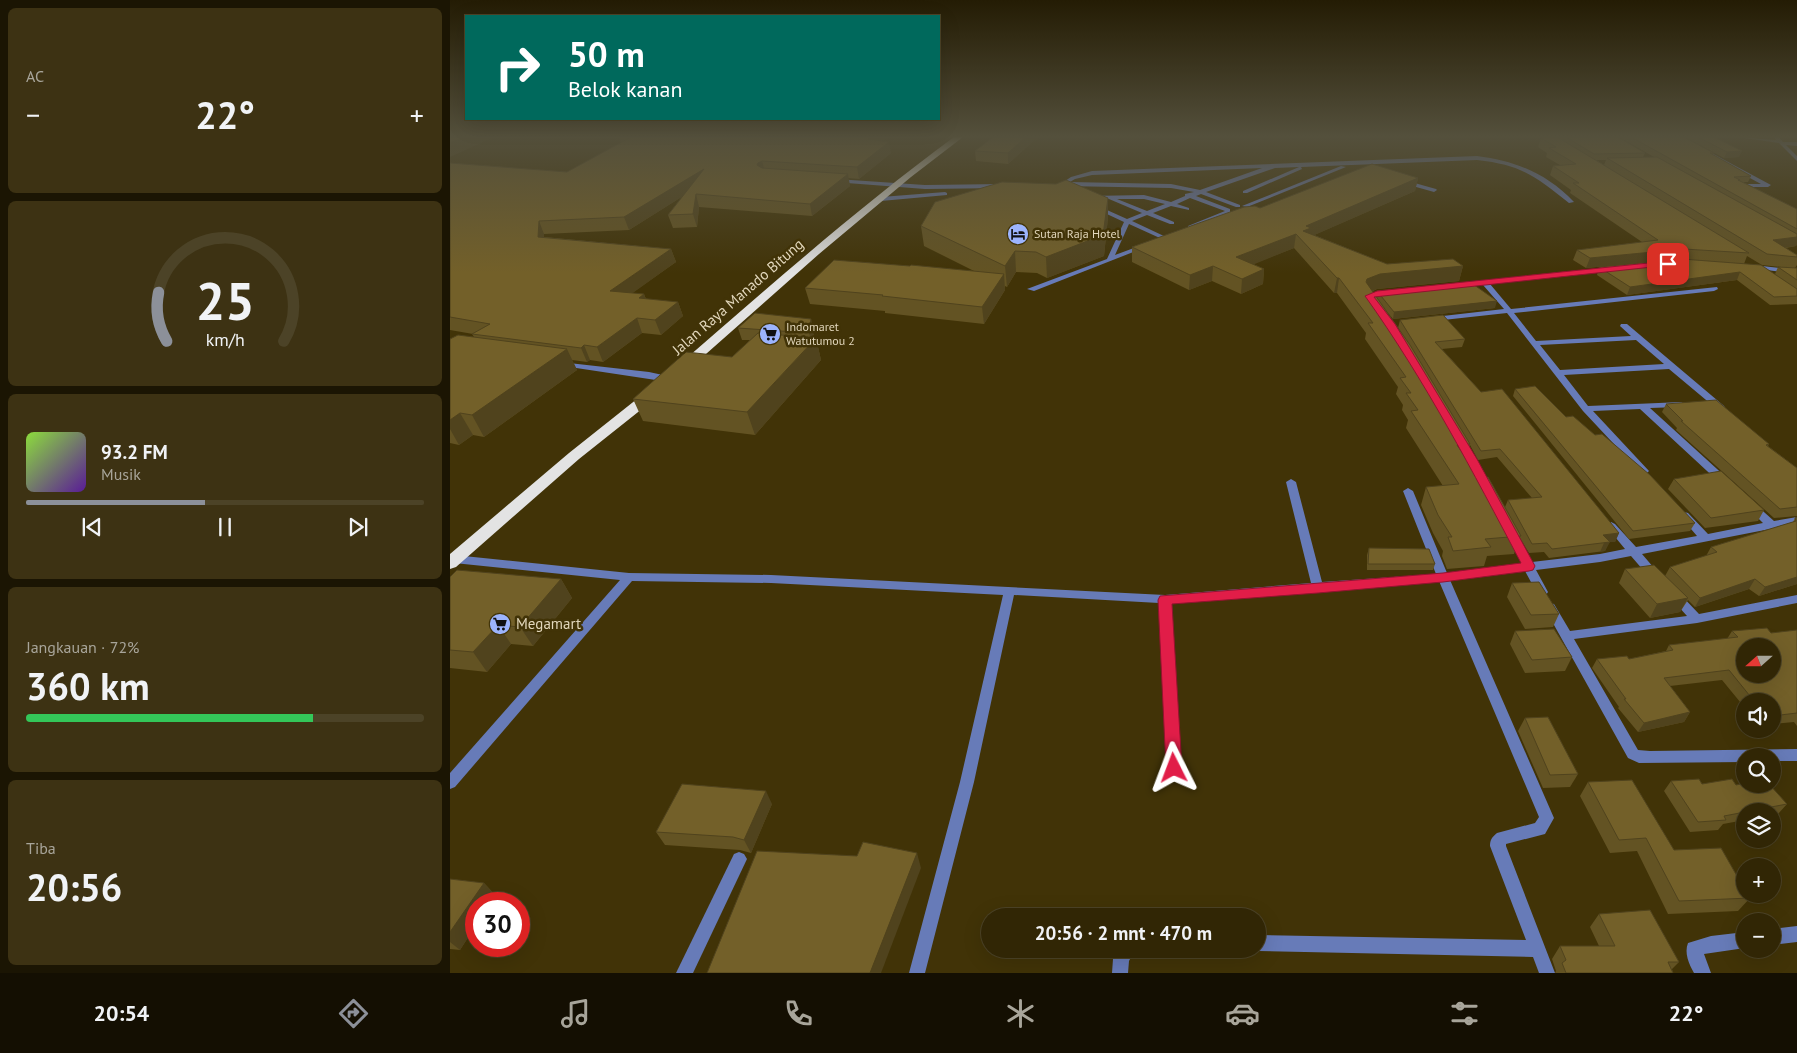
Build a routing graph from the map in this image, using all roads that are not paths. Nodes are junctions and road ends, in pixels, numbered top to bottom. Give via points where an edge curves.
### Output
1 (854, 182) edge
2 (899, 182) edge
3 (1066, 182) edge
4 (1229, 182) edge
5 (1268, 182) edge
6 (1304, 182) edge
7 (1407, 182) edge
8 (1547, 182) edge
9 (1763, 182) edge
10 (1049, 184) edge
11 (1063, 184) junction
12 (896, 185) junction
13 (1010, 186) edge
14 (1748, 186) edge
15 (1434, 190) dead end
16 (1005, 192) edge
17 (1202, 192) junction
18 (1246, 192) dead end
19 (1104, 196) junction
20 (1189, 196) junction
21 (880, 199) junction
22 (1571, 202) dead end
23 (1171, 204) junction
24 (1242, 206) junction
25 (1187, 209) dead end
26 (1255, 209) edge
27 (1228, 211) junction
28 (1148, 213) junction
29 (1234, 216) edge
30 (1127, 221) junction
31 (1172, 223) dead end
32 (1182, 230) edge
33 (1173, 234) edge
34 (1164, 238) junction
35 (1110, 260) junction
36 (1749, 265) edge
37 (1622, 268) edge
38 (1758, 268) junction
39 (1797, 272) edge
40 (1773, 279) edge
41 (1485, 283) junction
42 (1456, 286) edge
43 (1032, 289) dead end
44 (1714, 289) dead end
45 (1509, 310) junction
46 (1420, 320) edge
47 (1624, 326) dead end
48 (1638, 338) junction
49 (1535, 343) junction
50 (551, 362) edge
51 (1672, 366) junction
52 (1559, 373) junction
53 (669, 380) junction
54 (1713, 402) junction
55 (1642, 406) junction
56 (1586, 409) junction
57 (1727, 414) edge
58 (1456, 434) edge
59 (1652, 481) edge
60 (1291, 482) dead end
61 (1729, 486) edge
62 (1408, 491) dead end
63 (1744, 499) edge
64 (1493, 500) edge
65 (1679, 509) edge
66 (1797, 520) edge
67 (1607, 522) edge
68 (1507, 525) edge
69 (1773, 526) junction
70 (1706, 538) junction
71 (1632, 552) junction
72 (452, 561) edge
73 (1529, 566) junction
74 (629, 577) junction
75 (1443, 577) junction
76 (1318, 589) junction
77 (1009, 592) junction
78 (1165, 600) junction
79 (1795, 602) edge
80 (1697, 619) junction
81 (1565, 636) junction
82 (1797, 755) edge
83 (1174, 768) dead end
84 (450, 783) edge
85 (739, 859) dead end
86 (1797, 934) edge
87 (1781, 936) edge
88 (1736, 941) edge
89 (1266, 943) edge
90 (1537, 949) junction
91 (1122, 958) edge
92 (684, 973) edge
93 (917, 973) edge
94 (1120, 973) edge
95 (1547, 973) edge
96 (1703, 973) edge

1 - 12 street
2 - 12 highway, Jalan Raya Manado Bitung
3 - 11 street
4 - 17 street
5 - 18 street
6 - 24 street
7 - 15 street
8 - 22 street
9 - 14 street via 1768,185
10 - 11 street
11 - 17 street via 1171,186
11 - 20 street via 1053,191 1163,190
12 - 13 street
12 - 21 highway, Jalan Raya Manado Bitung
16 - 21 street
17 - 20 street
17 - 24 street
19 - 23 street via 1152,198
19 - 28 street
19 - 30 street via 1088,200
20 - 23 street
20 - 27 street
21 - 53 highway, Jalan Raya Manado Bitung
23 - 25 street
23 - 28 street
24 - 26 street
24 - 27 street
27 - 29 street
27 - 32 street
28 - 30 street
28 - 31 street
30 - 34 street
30 - 35 street
33 - 34 street
34 - 35 street
35 - 43 street
36 - 38 street
37 - 41 street
38 - 39 street
38 - 40 street
41 - 42 street
41 - 45 street
44 - 45 street
45 - 46 street
45 - 49 street
47 - 48 street
48 - 49 street
48 - 51 street
49 - 52 street
50 - 53 street
51 - 52 street
51 - 54 street
52 - 56 street
53 - 72 highway, Jalan Raya Manado Bitung
54 - 55 street
54 - 57 street
55 - 56 street
55 - 61 street
56 - 59 street
58 - 64 street
60 - 76 street
62 - 75 street
63 - 69 street
65 - 70 street
66 - 69 street
67 - 71 street
68 - 73 street
69 - 70 street
70 - 71 street
71 - 73 street
71 - 80 street
72 - 74 street
73 - 75 street
73 - 81 street
74 - 77 street via 771,579
74 - 84 street
75 - 76 street
75 - 90 street via 1547,818 1540,829 1498,841
76 - 78 street
77 - 78 street
77 - 93 street via 967,782
78 - 83 street
79 - 80 street
80 - 81 street
81 - 82 street via 1633,754 1650,758
85 - 92 street
86 - 87 street
88 - 96 street via 1694,950
89 - 90 street
90 - 95 street
91 - 94 street

